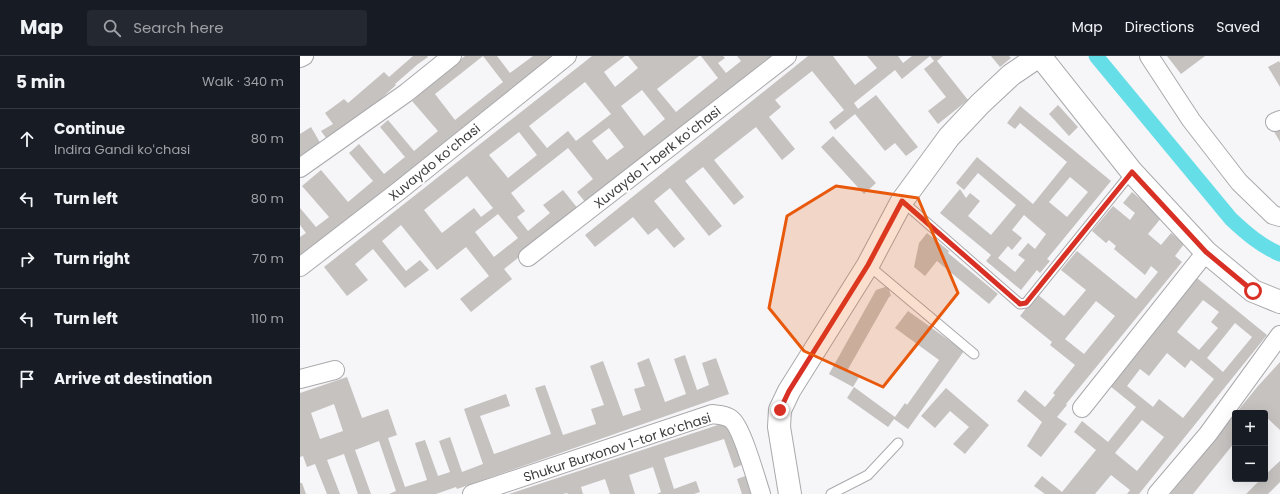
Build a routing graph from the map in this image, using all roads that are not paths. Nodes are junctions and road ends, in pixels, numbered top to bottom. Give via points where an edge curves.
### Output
1 (304, 56) edge
2 (452, 56) edge
3 (567, 56) edge
4 (786, 56) edge
5 (1039, 56) edge
6 (1149, 56) edge
7 (300, 58) edge
8 (300, 168) edge
9 (1132, 172) junction
10 (902, 201) junction
11 (1280, 217) edge
12 (1206, 252) junction
13 (528, 257) dead end
14 (868, 265) junction
15 (300, 267) edge
16 (1280, 302) edge
17 (1280, 335) edge
18 (974, 354) dead end
19 (335, 370) dead end
20 (300, 379) edge
21 (1082, 408) dead end
22 (898, 443) dead end
23 (472, 494) edge
24 (761, 494) edge
25 (790, 494) edge
26 (830, 494) edge
27 (1158, 494) edge

1 - 7 street
2 - 8 street via 406,93
3 - 15 street, Xuvaydo koʻchasi
4 - 13 street, Xuvaydo 1-berk koʻchasi
5 - 9 street
5 - 10 street via 1011,75 975,109 949,137
6 - 11 street via 1191,120 1239,182 1273,215
9 - 10 lane via 1026,303 1020,304
9 - 12 street
10 - 14 street
12 - 16 street via 1253,291
12 - 21 street
14 - 18 lane
14 - 25 street via 789,391 780,410 779,427
17 - 27 street via 1208,434
19 - 20 street
22 - 26 lane via 868,475
23 - 24 street, Shukur Burxonov 1-tor koʻchasi via 712,414 723,415 736,424

